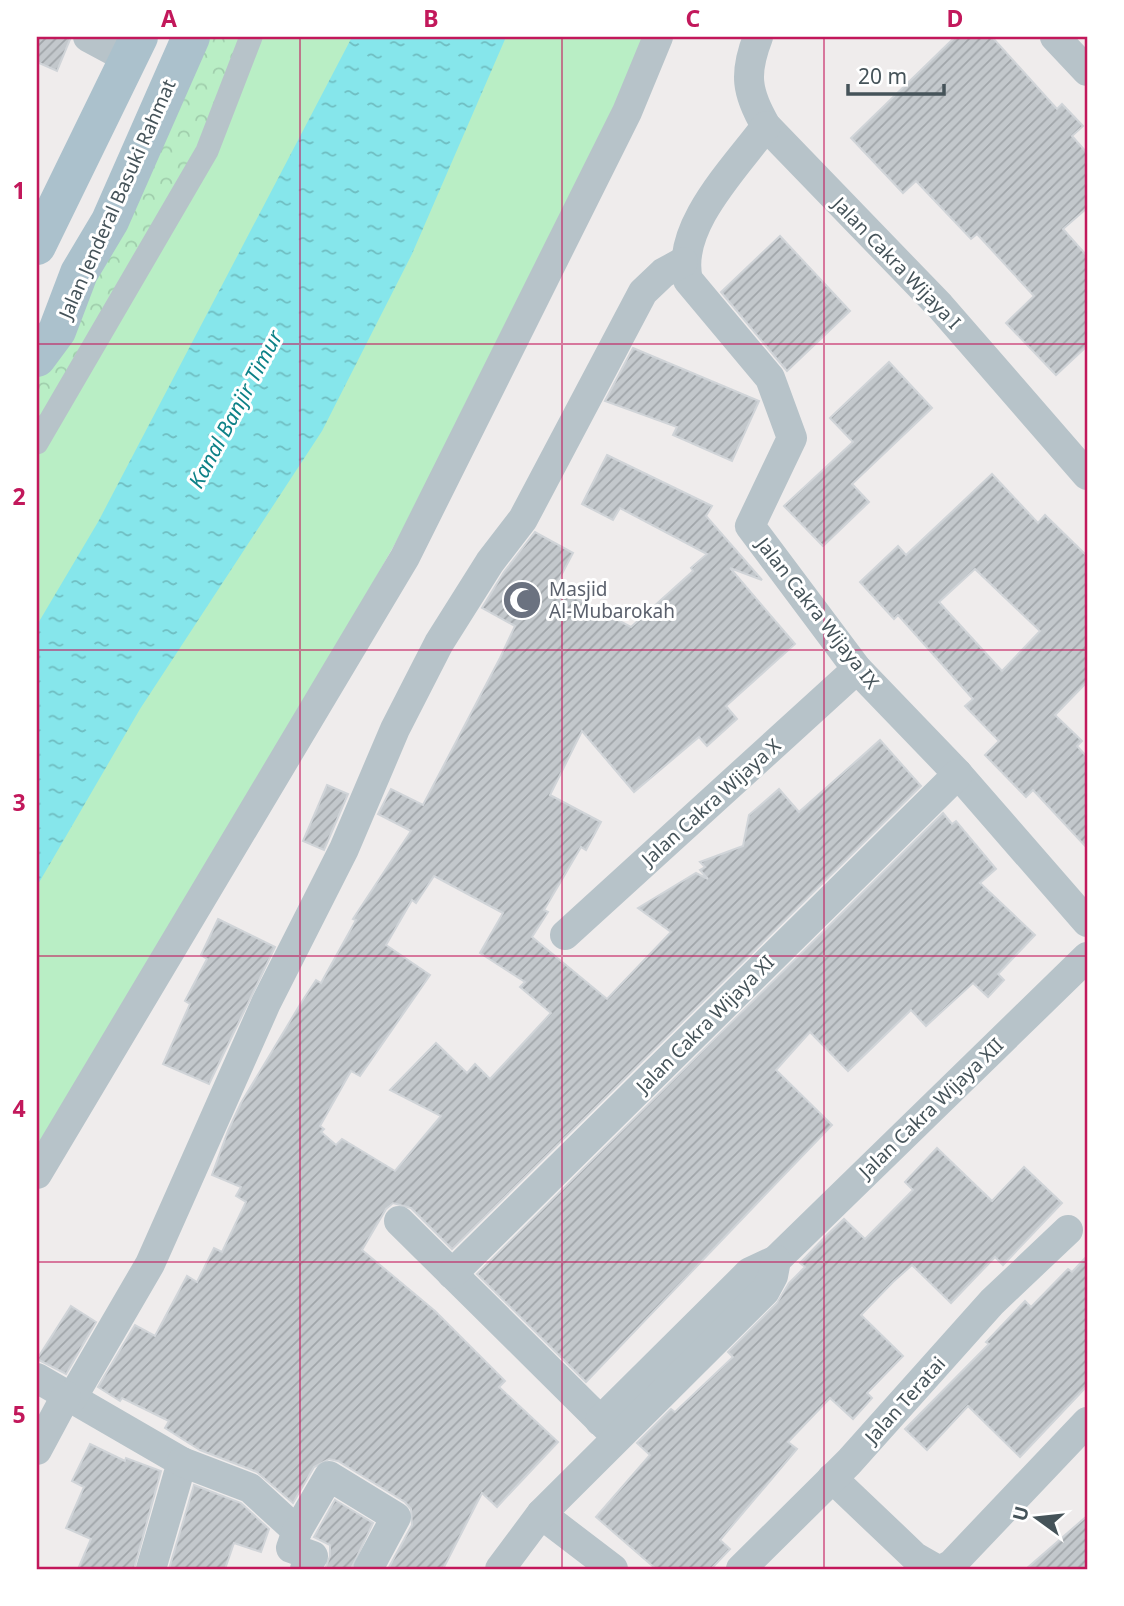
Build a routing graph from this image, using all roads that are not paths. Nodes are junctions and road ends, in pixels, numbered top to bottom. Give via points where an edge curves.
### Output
1 (88, 37) edge
2 (191, 37) edge
3 (251, 37) edge
4 (657, 37) edge
5 (758, 37) edge
6 (1055, 37) edge
7 (134, 48) edge
8 (1087, 72) edge
9 (766, 126) junction
10 (37, 246) edge
11 (683, 262) junction
12 (37, 358) edge
13 (37, 443) edge
14 (1087, 475) edge
15 (857, 669) junction
16 (958, 774) junction
17 (1087, 922) edge
18 (565, 934) dead end
19 (1087, 957) edge
20 (38, 1167) edge
21 (400, 1221) dead end
22 (1068, 1230) dead end
23 (452, 1273) junction
24 (37, 1378) edge
25 (69, 1397) junction
26 (1087, 1423) edge
27 (609, 1429) junction
28 (37, 1450) edge
29 (182, 1462) junction
30 (832, 1478) junction
31 (541, 1514) junction
32 (297, 1531) junction
33 (151, 1569) edge
34 (305, 1569) edge
35 (368, 1569) edge
36 (500, 1569) edge
37 (613, 1569) edge
38 (741, 1569) edge
39 (936, 1569) edge
40 (943, 1569) edge

1 - 7 street
2 - 12 main road, Jalan Jenderal Basuki Rahmat via 110,221 79,272 57,331
3 - 13 street via 206,151
4 - 20 street via 627,112 405,557
5 - 9 street, Jalan Cakra Wijaya I via 747,64 753,104
6 - 8 street
7 - 10 main road
9 - 11 street via 697,220
9 - 14 street, Jalan Cakra Wijaya I via 940,306
11 - 15 street, Jalan Cakra Wijaya IX via 688,280 770,378 792,438 750,526
11 - 25 street via 643,292 523,519 439,643 395,729 344,849 266,1003 150,1264
15 - 16 street, Jalan Cakra Wijaya IX
15 - 18 street, Jalan Cakra Wijaya X
16 - 17 street, Jalan Cakra Wijaya IX
16 - 23 street, Jalan Cakra Wijaya XI
19 - 27 street, Jalan Cakra Wijaya XII via 776,1260 765,1291
21 - 23 street
22 - 30 street, Jalan Teratai via 992,1302
23 - 27 street
24 - 25 street
25 - 28 street
25 - 29 street
26 - 40 street via 953,1564
27 - 31 street, Jalan Cakra Wijaya XII
29 - 32 street via 250,1488
29 - 33 street
30 - 38 street, Jalan Teratai
30 - 39 street via 915,1557
31 - 36 street, Jalan Cakra Wijaya XII
31 - 37 street
32 - 34 street via 291,1548 313,1556
32 - 35 street via 330,1476 396,1517

